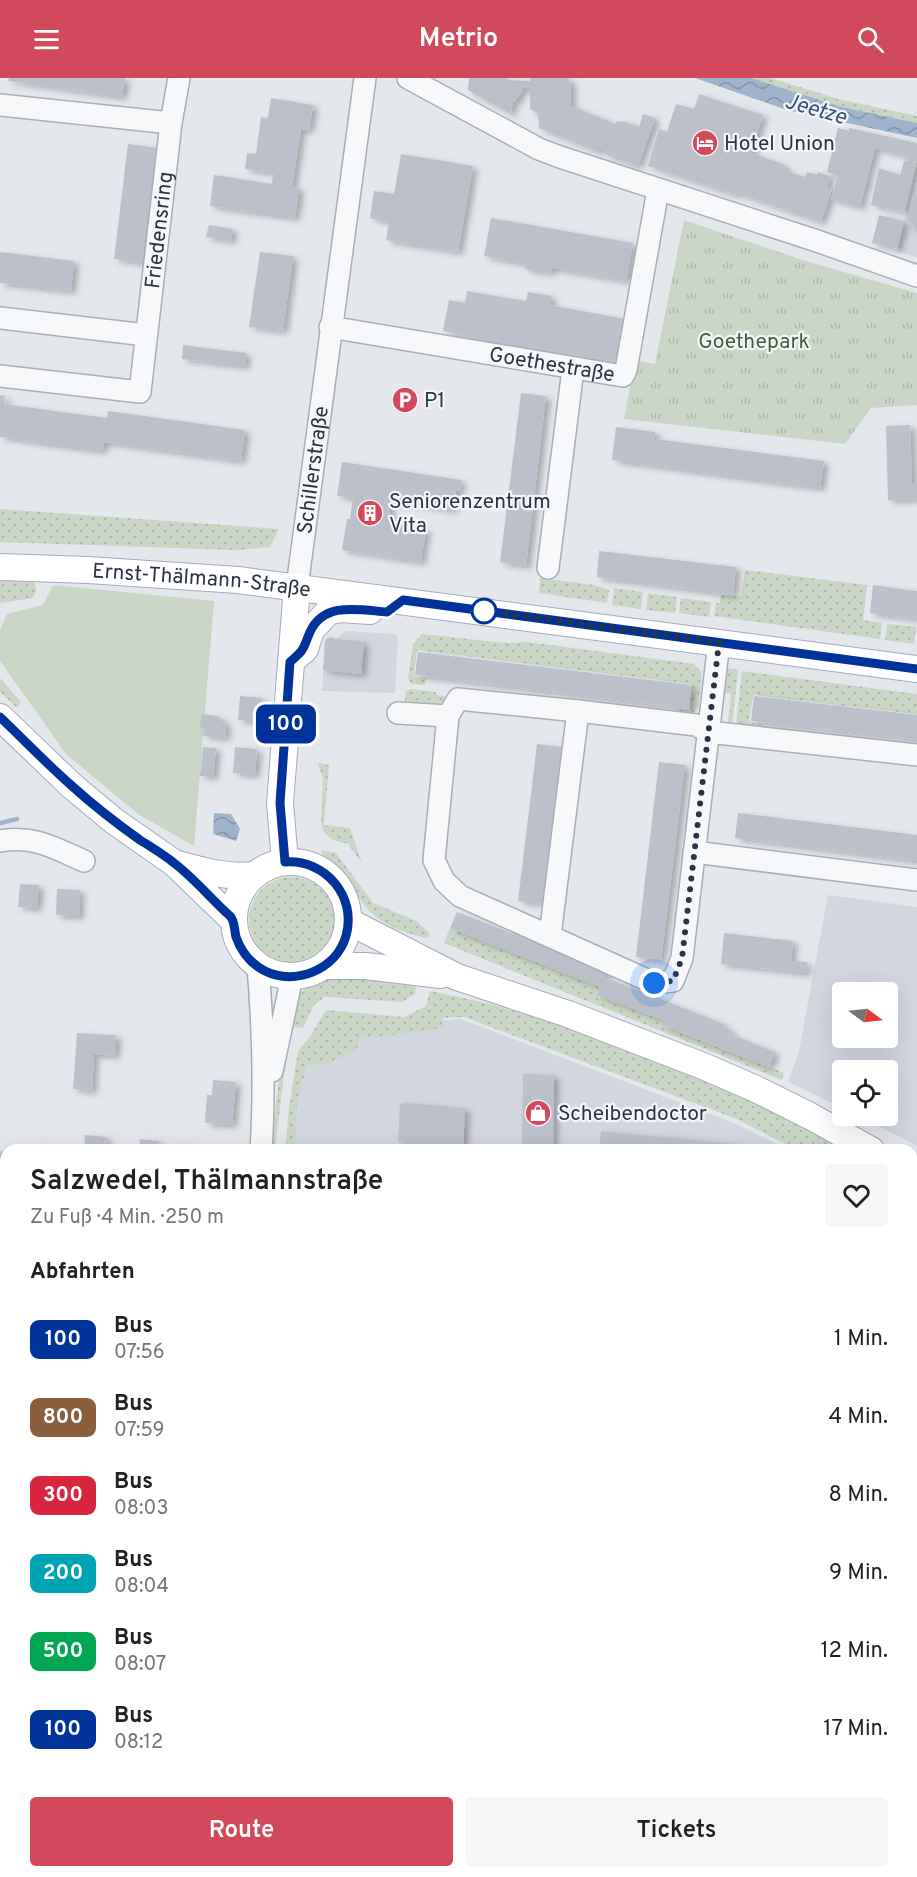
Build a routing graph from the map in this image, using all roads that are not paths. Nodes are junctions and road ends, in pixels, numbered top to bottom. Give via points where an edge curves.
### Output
1 (178, 78) edge
2 (365, 78) edge
3 (408, 78) edge
4 (0, 105) edge
5 (171, 123) junction
6 (658, 190) junction
7 (917, 276) edge
8 (0, 318) edge
9 (330, 327) junction
10 (146, 335) junction
11 (573, 369) junction
12 (0, 376) edge
13 (2, 568) edge
14 (548, 568) dead end
15 (297, 587) junction
16 (403, 600) junction
17 (719, 642) junction
18 (290, 662) junction
19 (917, 669) edge
20 (578, 711) junction
21 (398, 713) dead end
22 (448, 716) junction
23 (0, 717) edge
24 (708, 732) junction
25 (917, 755) edge
26 (0, 841) edge
27 (694, 852) junction
28 (84, 861) dead end
29 (285, 862) junction
30 (174, 863) junction
31 (254, 876) junction
32 (917, 880) edge
33 (233, 920) junction
34 (348, 921) junction
35 (550, 936) junction
36 (258, 966) junction
37 (325, 966) junction
38 (292, 977) junction
39 (457, 977) junction
40 (264, 1103) junction
41 (261, 1144) edge
42 (860, 1144) edge

1 - 5 street, Friedensring
2 - 9 street, Schillerstraße
3 - 6 street via 539,149
4 - 5 street
5 - 10 street, Friedensring
6 - 7 street
6 - 11 street, Goethestraße via 626,370 618,377
8 - 10 street
9 - 11 street, Goethestraße
9 - 15 street, Schillerstraße
10 - 12 street, Friedensring via 140,392
11 - 14 street
13 - 15 main road, Ernst-Thälmann-Straße via 129,572
15 - 16 main road, Ernst-Thälmann-Straße
15 - 18 main road, Schillerstraße
16 - 17 main road, Ernst-Thälmann-Straße
16 - 18 main road via 387,612 328,612 311,630 305,649
17 - 19 main road, Ernst-Thälmann-Straße
17 - 24 street
18 - 29 main road, Schillerstraße via 280,803
20 - 22 street via 458,699
20 - 24 street via 696,725
20 - 35 street
21 - 22 street
22 - 35 street via 434,860 444,881 460,896
23 - 30 main road via 72,786
24 - 25 street
24 - 27 street
26 - 28 street via 37,841
27 - 32 street
27 - 35 street via 682,958 673,981 654,983
29 - 31 main road via 266,867
29 - 34 main road via 306,864 328,875 343,896
30 - 31 main road via 211,873
30 - 33 main road
31 - 33 main road via 239,895
33 - 36 main road via 244,953
34 - 37 main road via 342,946
34 - 39 main road
36 - 38 main road
36 - 40 street
37 - 38 main road
37 - 39 main road via 366,966
38 - 40 street
39 - 42 main road via 703,1066 765,1093
40 - 41 street

